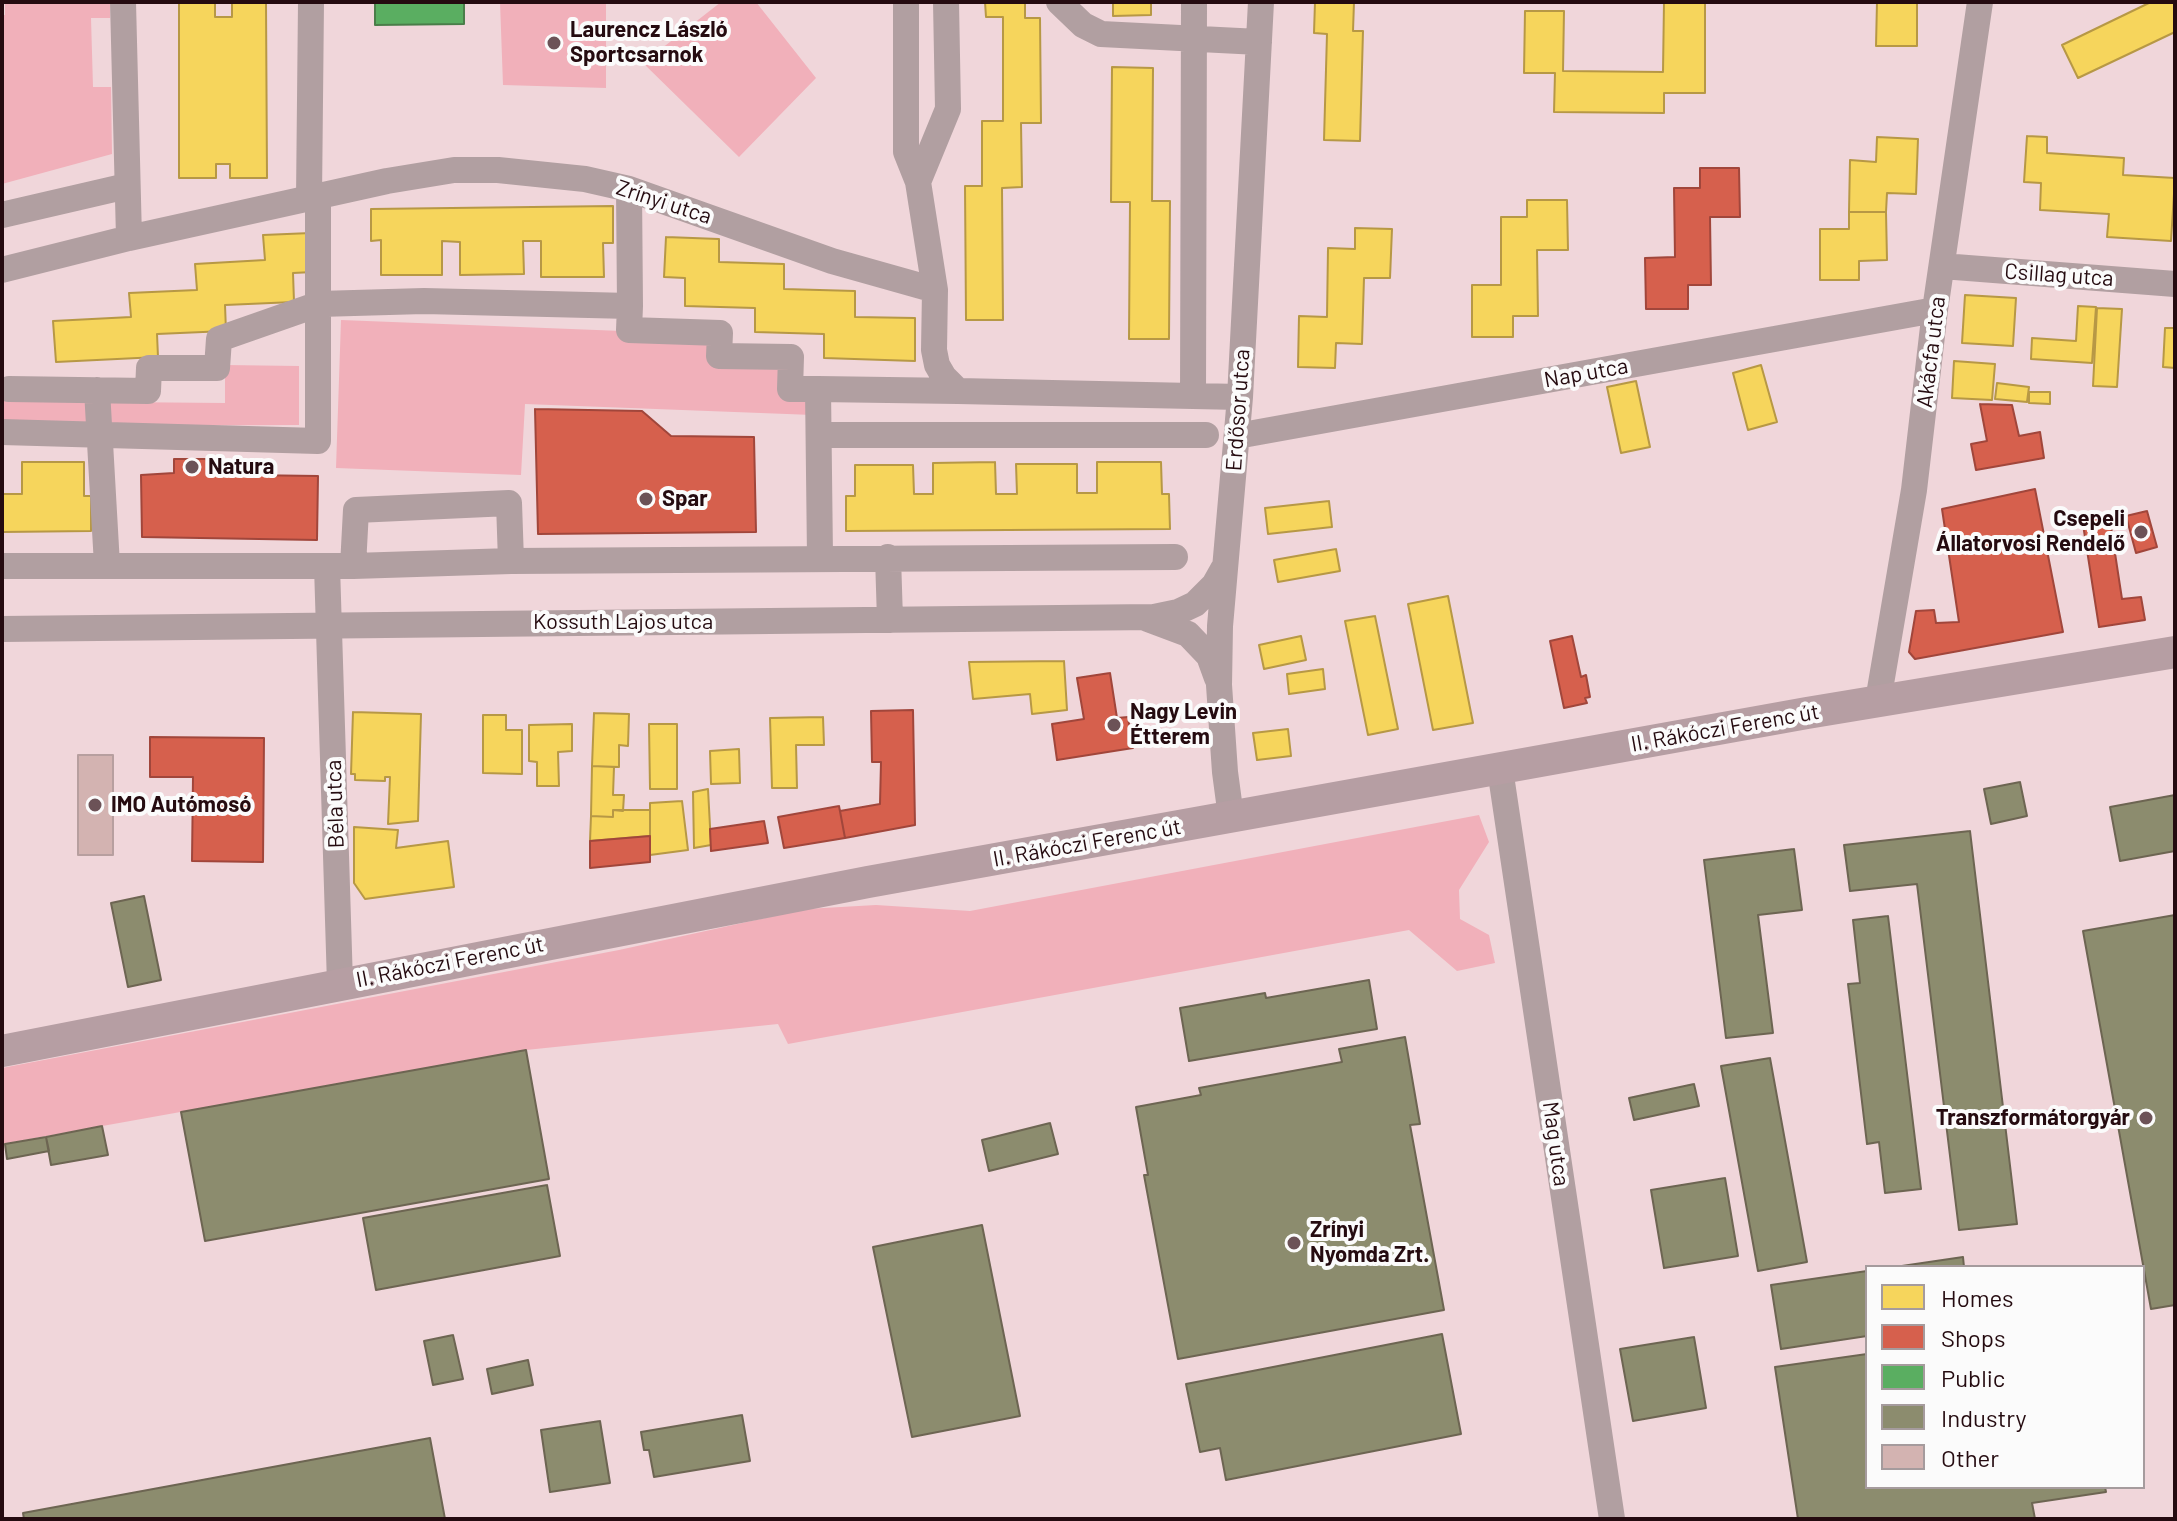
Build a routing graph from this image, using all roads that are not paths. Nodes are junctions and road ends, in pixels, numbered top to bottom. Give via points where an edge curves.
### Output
1 (123, 2) edge
2 (311, 2) edge
3 (906, 2) edge
4 (946, 2) edge
5 (1059, 2) edge
6 (1194, 2) edge
7 (1261, 2) edge
8 (1980, 2) edge
9 (1194, 39) junction
10 (1259, 42) junction
11 (918, 182) junction
12 (127, 186) junction
13 (629, 189) junction
14 (313, 197) junction
15 (2, 215) edge
16 (129, 238) junction
17 (1942, 266) junction
18 (2, 270) edge
19 (2175, 284) edge
20 (935, 290) junction
21 (319, 304) junction
22 (630, 306) junction
23 (1935, 310) junction
24 (9, 389) dead end
25 (818, 389) junction
26 (97, 390) junction
27 (958, 391) junction
28 (1193, 396) junction
29 (1240, 397) junction
30 (2, 432) edge
31 (97, 434) junction
32 (819, 435) junction
33 (1206, 435) dead end
34 (1237, 436) junction
35 (820, 557) junction
36 (888, 557) junction
37 (1175, 557) dead end
38 (511, 561) junction
39 (107, 565) junction
40 (2, 566) edge
41 (340, 566) junction
42 (1223, 569) junction
43 (1140, 616) junction
44 (890, 620) junction
45 (329, 625) junction
46 (2, 629) edge
47 (2175, 652) edge
48 (1219, 685) junction
49 (1878, 701) junction
50 (1500, 769) junction
51 (1231, 817) junction
52 (340, 984) junction
53 (2, 1051) edge
54 (1612, 1519) edge

1 - 12 street
2 - 14 street
3 - 11 street via 906,152
4 - 11 street via 948,109
5 - 9 street via 1101,34
6 - 9 street
7 - 10 street, Erdősor utca
8 - 17 street, Akácfa utca
9 - 10 street
9 - 28 street
10 - 29 street, Erdősor utca
11 - 20 street
12 - 15 street
12 - 16 street
13 - 14 street, Zrínyi utca via 550,174 454,170
13 - 20 street, Zrínyi utca via 832,261
13 - 22 street
14 - 16 street, Zrínyi utca
14 - 21 street
16 - 18 street, Zrínyi utca
17 - 19 street, Csillag utca
17 - 23 street, Akácfa utca
20 - 27 street via 937,365
21 - 22 street
21 - 26 street via 219,339 217,368 149,368 148,391
21 - 31 street via 318,441
22 - 25 street via 629,330 720,333 719,356 791,357 790,389
23 - 34 street, Nap utca
23 - 49 street, Akácfa utca via 1914,490
24 - 26 street
25 - 27 street
25 - 32 street
26 - 31 street
27 - 28 street
28 - 29 street
29 - 34 street, Erdősor utca
30 - 31 street
31 - 39 street
32 - 33 street
32 - 35 street
34 - 42 street, Erdősor utca
35 - 36 street
35 - 38 street
36 - 37 street
36 - 44 street
38 - 41 street
38 - 41 street, Béla utca via 509,503 356,510
39 - 40 street
39 - 41 street
41 - 45 street, Béla utca
42 - 43 street, Kossuth Lajos utca via 1209,592 1186,609
42 - 48 street, Erdősor utca
43 - 44 street, Kossuth Lajos utca
43 - 48 street via 1200,644
44 - 45 street, Kossuth Lajos utca
45 - 46 street, Kossuth Lajos utca
45 - 52 street, Béla utca
47 - 49 main road, II. Rákóczi Ferenc út
48 - 51 street, Erdősor utca
49 - 50 main road, II. Rákóczi Ferenc út
50 - 51 main road, II. Rákóczi Ferenc út
50 - 54 street, Mag utca
51 - 52 main road, II. Rákóczi Ferenc út
52 - 53 main road, II. Rákóczi Ferenc út

